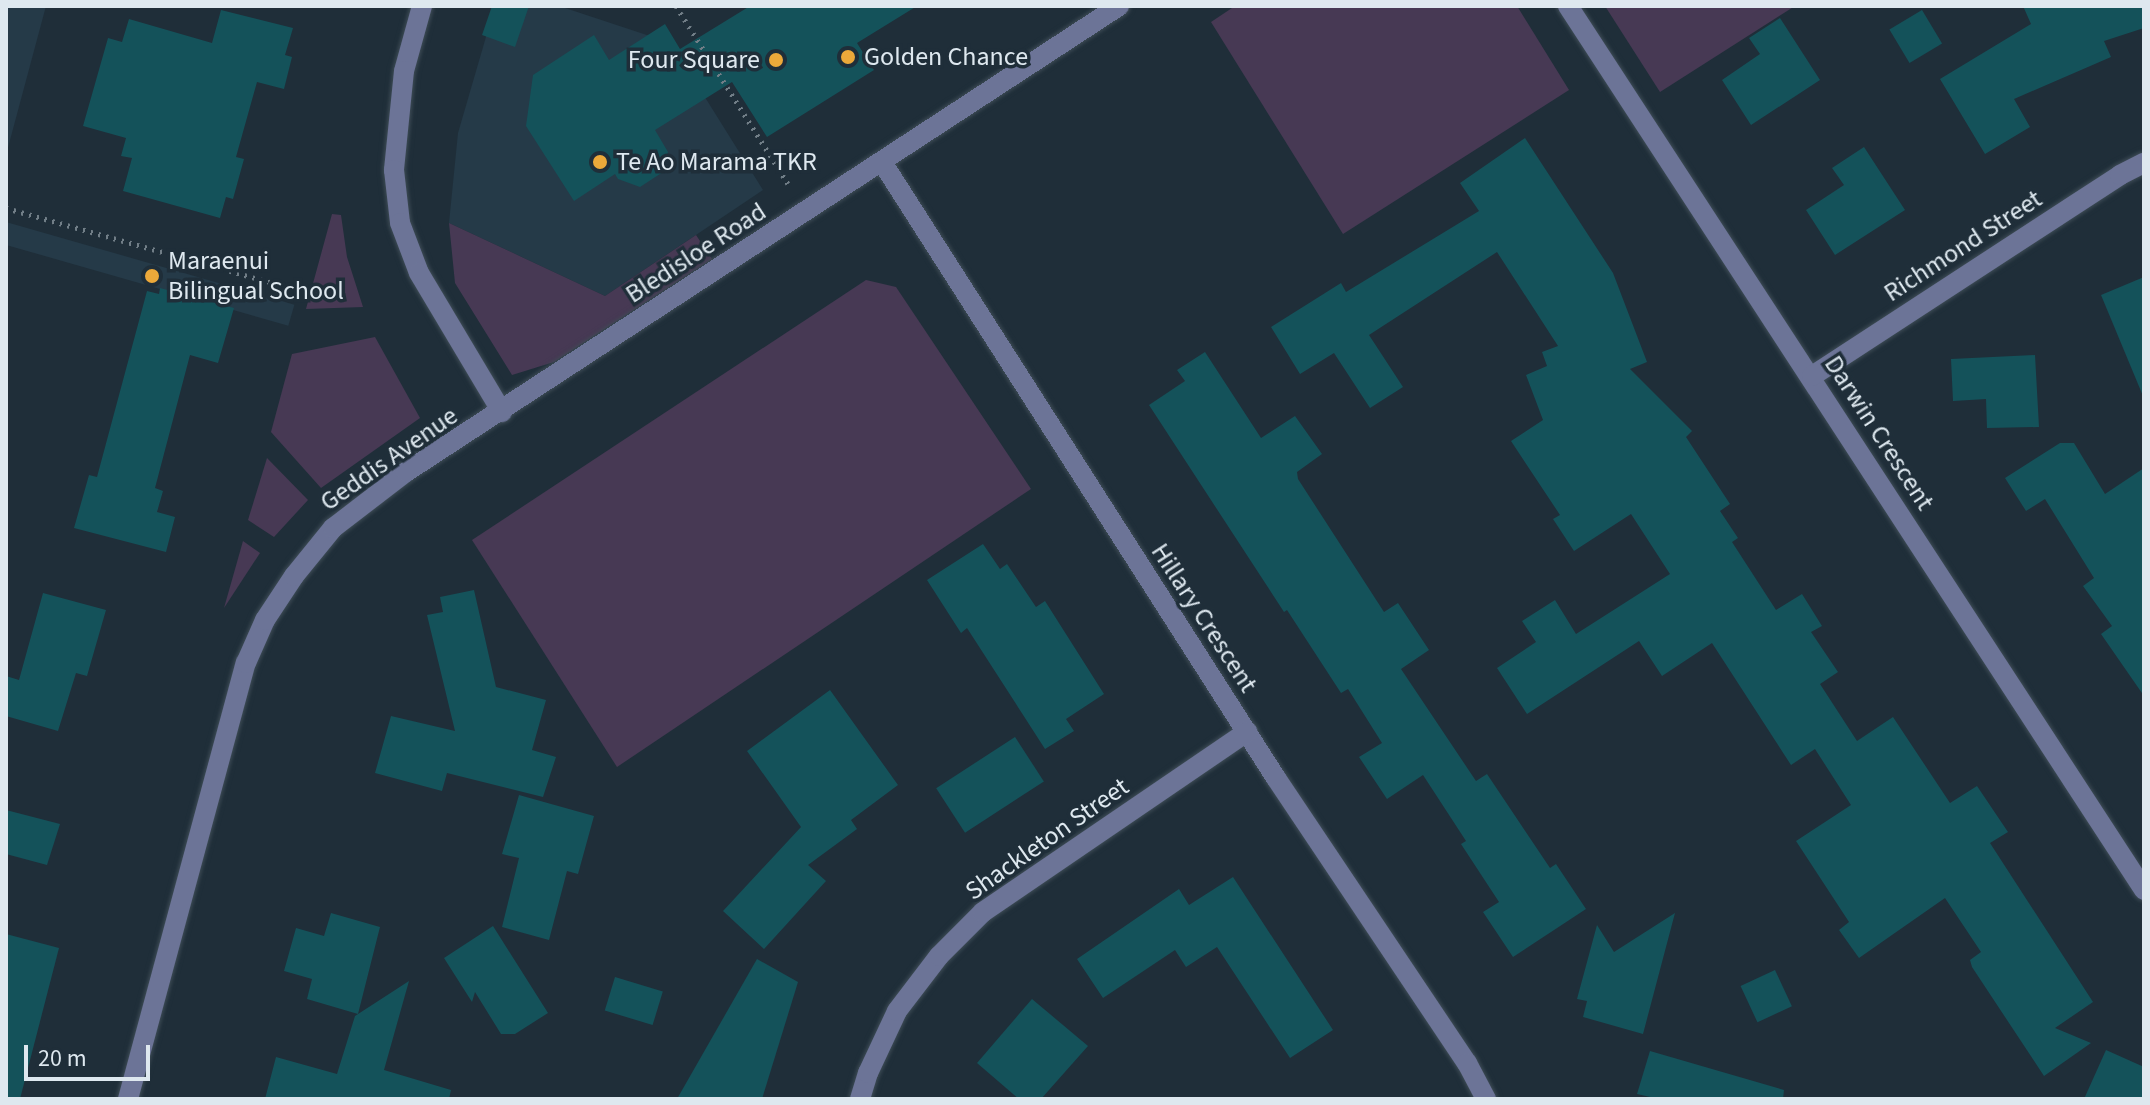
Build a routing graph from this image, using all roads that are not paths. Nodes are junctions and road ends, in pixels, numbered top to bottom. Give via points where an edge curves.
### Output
1 (422, 6) edge
2 (1119, 6) edge
3 (1568, 6) edge
4 (882, 162) junction
5 (2144, 163) edge
6 (1812, 376) junction
7 (502, 412) junction
8 (1247, 732) junction
9 (2144, 890) edge
10 (128, 1099) edge
11 (860, 1099) edge
12 (1486, 1099) edge

1 - 7 street via 404,71 395,156 400,223 419,273
2 - 4 street, Bledisloe Road
3 - 6 street, Darwin Crescent
4 - 7 street, Bledisloe Road
4 - 8 street, Hillary Crescent
5 - 6 street, Richmond Street
6 - 9 street, Darwin Crescent
7 - 10 street, Geddis Avenue via 406,472 333,528 265,620 246,663
8 - 11 street, Shackleton Street via 983,912 939,956 897,1011
8 - 12 street, Hillary Crescent

